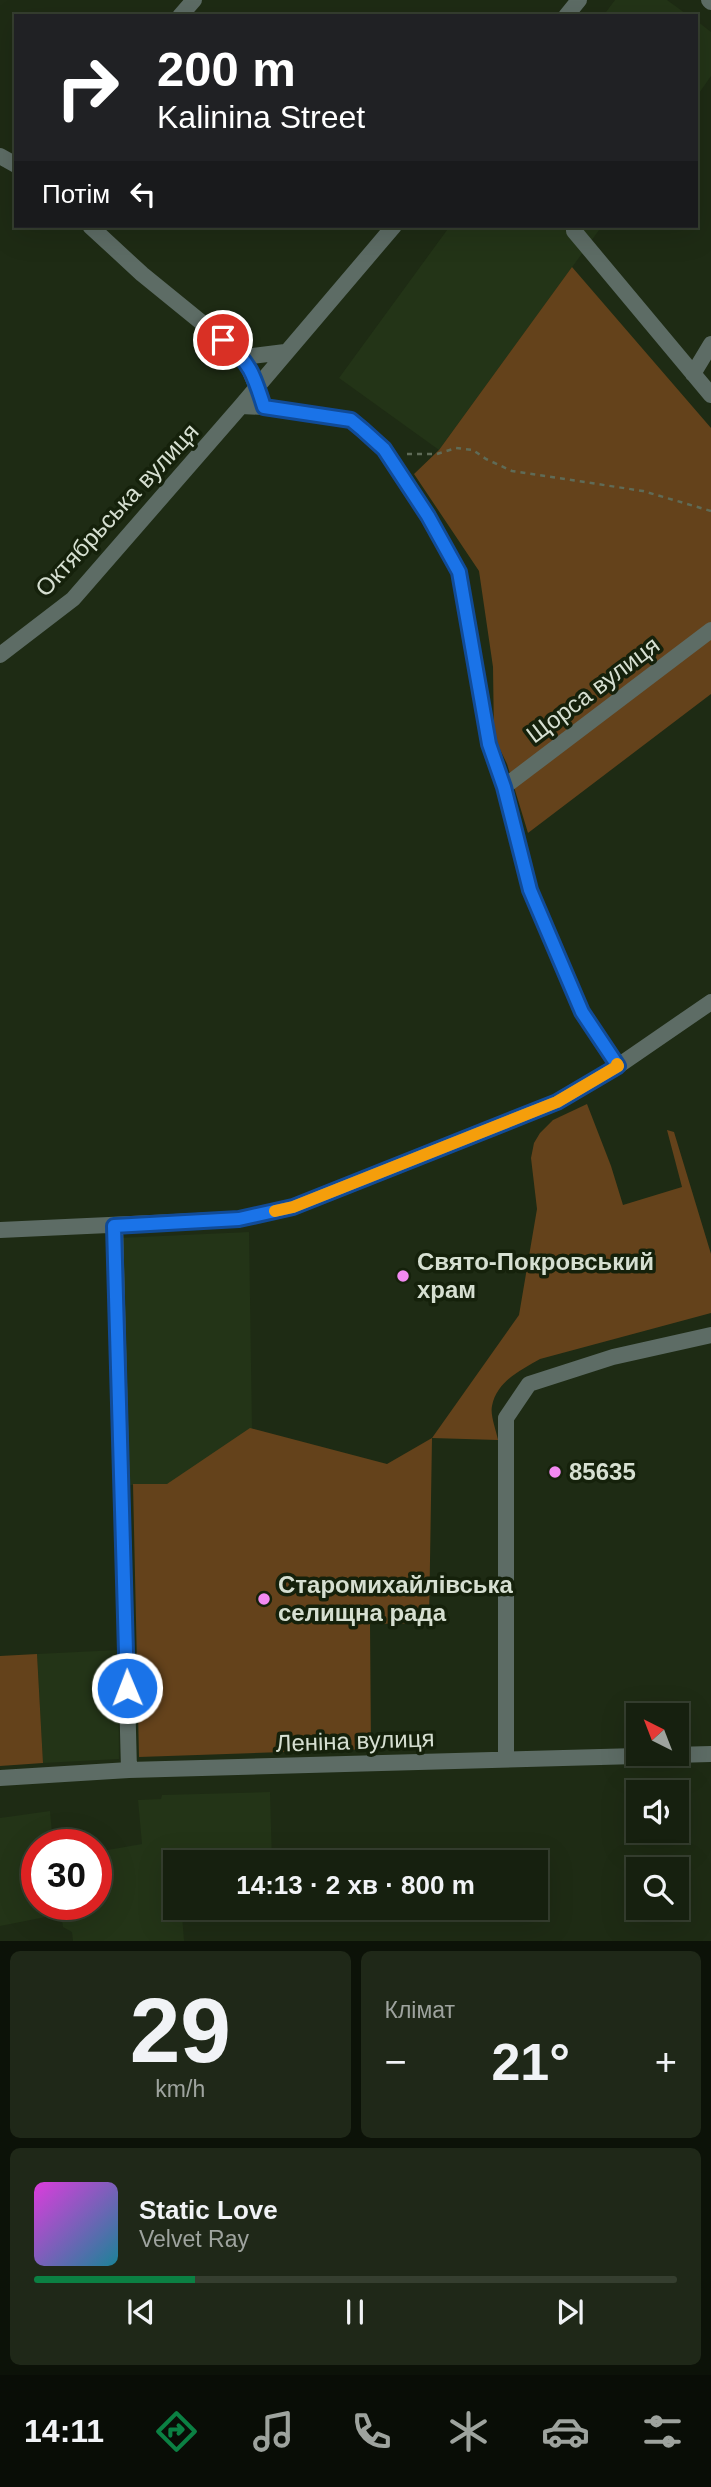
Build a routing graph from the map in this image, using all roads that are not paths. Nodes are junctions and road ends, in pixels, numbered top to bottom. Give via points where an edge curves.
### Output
1 (194, 0) edge
2 (579, 0) edge
3 (182, 14) edge
4 (568, 14) edge
5 (92, 228) edge
6 (392, 228) edge
7 (574, 231) dead end
8 (711, 344) edge
9 (285, 352) junction
10 (244, 357) junction
11 (693, 374) junction
12 (257, 386) junction
13 (711, 395) edge
14 (241, 406) junction
15 (264, 407) junction
16 (711, 630) edge
17 (0, 655) edge
18 (504, 787) junction
19 (711, 1002) edge
20 (618, 1066) junction
21 (114, 1226) junction
22 (0, 1230) edge
23 (711, 1335) edge
24 (711, 1754) edge
25 (506, 1759) junction
26 (129, 1770) junction
27 (0, 1778) edge

1 - 3 street
2 - 4 street
5 - 10 street
6 - 9 street, Октябрьська вулиця
7 - 11 street
8 - 11 street
9 - 10 street
9 - 12 street, Октябрьська вулиця
10 - 12 street
11 - 13 street
12 - 14 street, Октябрьська вулиця
12 - 15 street
14 - 15 street, Щорса вулиця
14 - 17 street, Октябрьська вулиця via 73,598
15 - 18 street, Щорса вулиця via 351,420 384,449 428,516 459,572 489,744
16 - 18 street, Щорса вулиця
18 - 20 street, Щорса вулиця via 530,890 582,1012
19 - 20 street
20 - 21 street via 557,1102 293,1207 239,1219
21 - 22 street
21 - 26 street
23 - 25 street via 612,1357 529,1384 506,1418
24 - 25 street, Леніна вулиця
25 - 26 street, Леніна вулиця
26 - 27 street, Леніна вулиця

